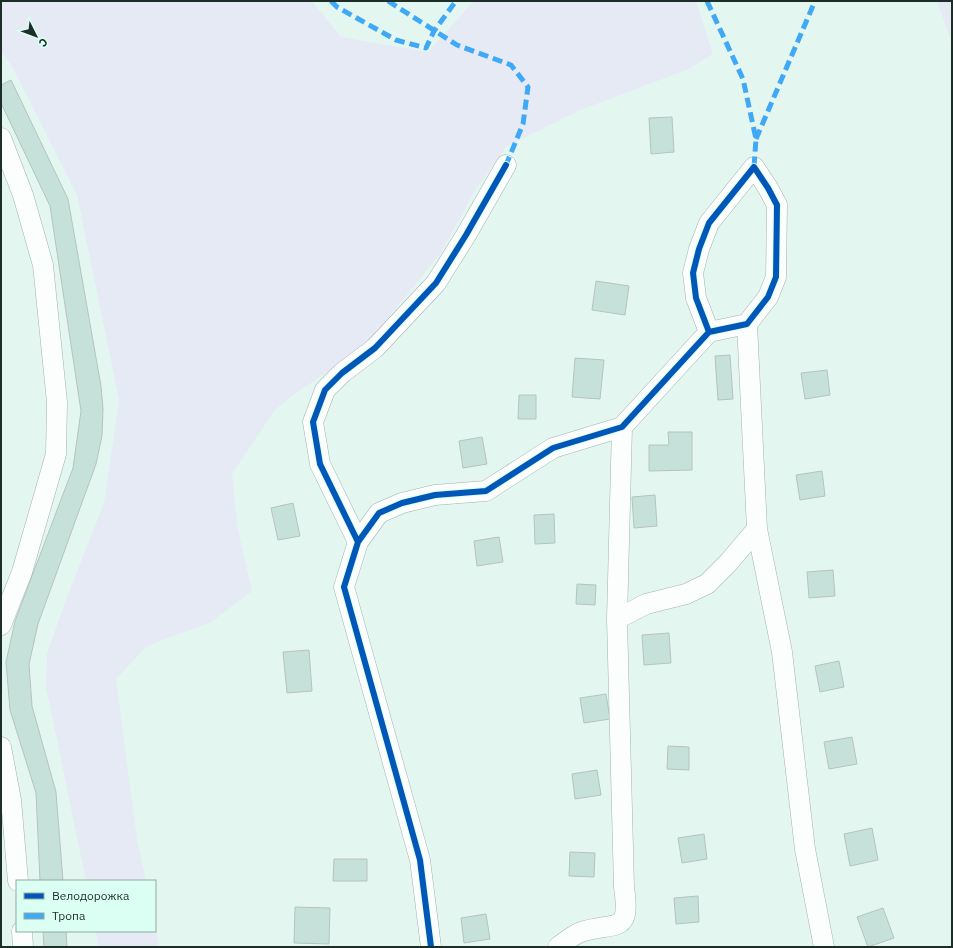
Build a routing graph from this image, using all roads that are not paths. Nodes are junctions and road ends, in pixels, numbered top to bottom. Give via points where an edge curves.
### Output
1 (1, 138) edge
2 (506, 165) dead end
3 (747, 324) junction
4 (708, 332) junction
5 (622, 427) junction
6 (757, 528) junction
7 (358, 542) junction
8 (617, 619) junction
9 (1, 625) edge
10 (1, 747) edge
11 (18, 880) edge
12 (22, 932) edge
13 (23, 947) edge
14 (431, 947) edge
15 (558, 947) edge
16 (824, 947) edge

1 - 9 street via 23,195 43,265 57,402 56,454 22,572
2 - 7 street via 436,283 375,348 342,373 325,390 313,422 320,464
3 - 4 street
3 - 4 street via 768,297 776,277 777,205 754,167 709,223 699,249 693,273 696,298
3 - 6 street
4 - 5 street
5 - 7 street via 553,448 486,490 435,495 402,503 379,513
5 - 8 street
6 - 8 street via 707,584 686,594 646,604
6 - 16 street via 782,652 805,849
7 - 14 street via 344,587 420,860
8 - 15 street via 624,887 627,906 625,917 618,925 580,932
10 - 11 street via 11,800
12 - 13 street

